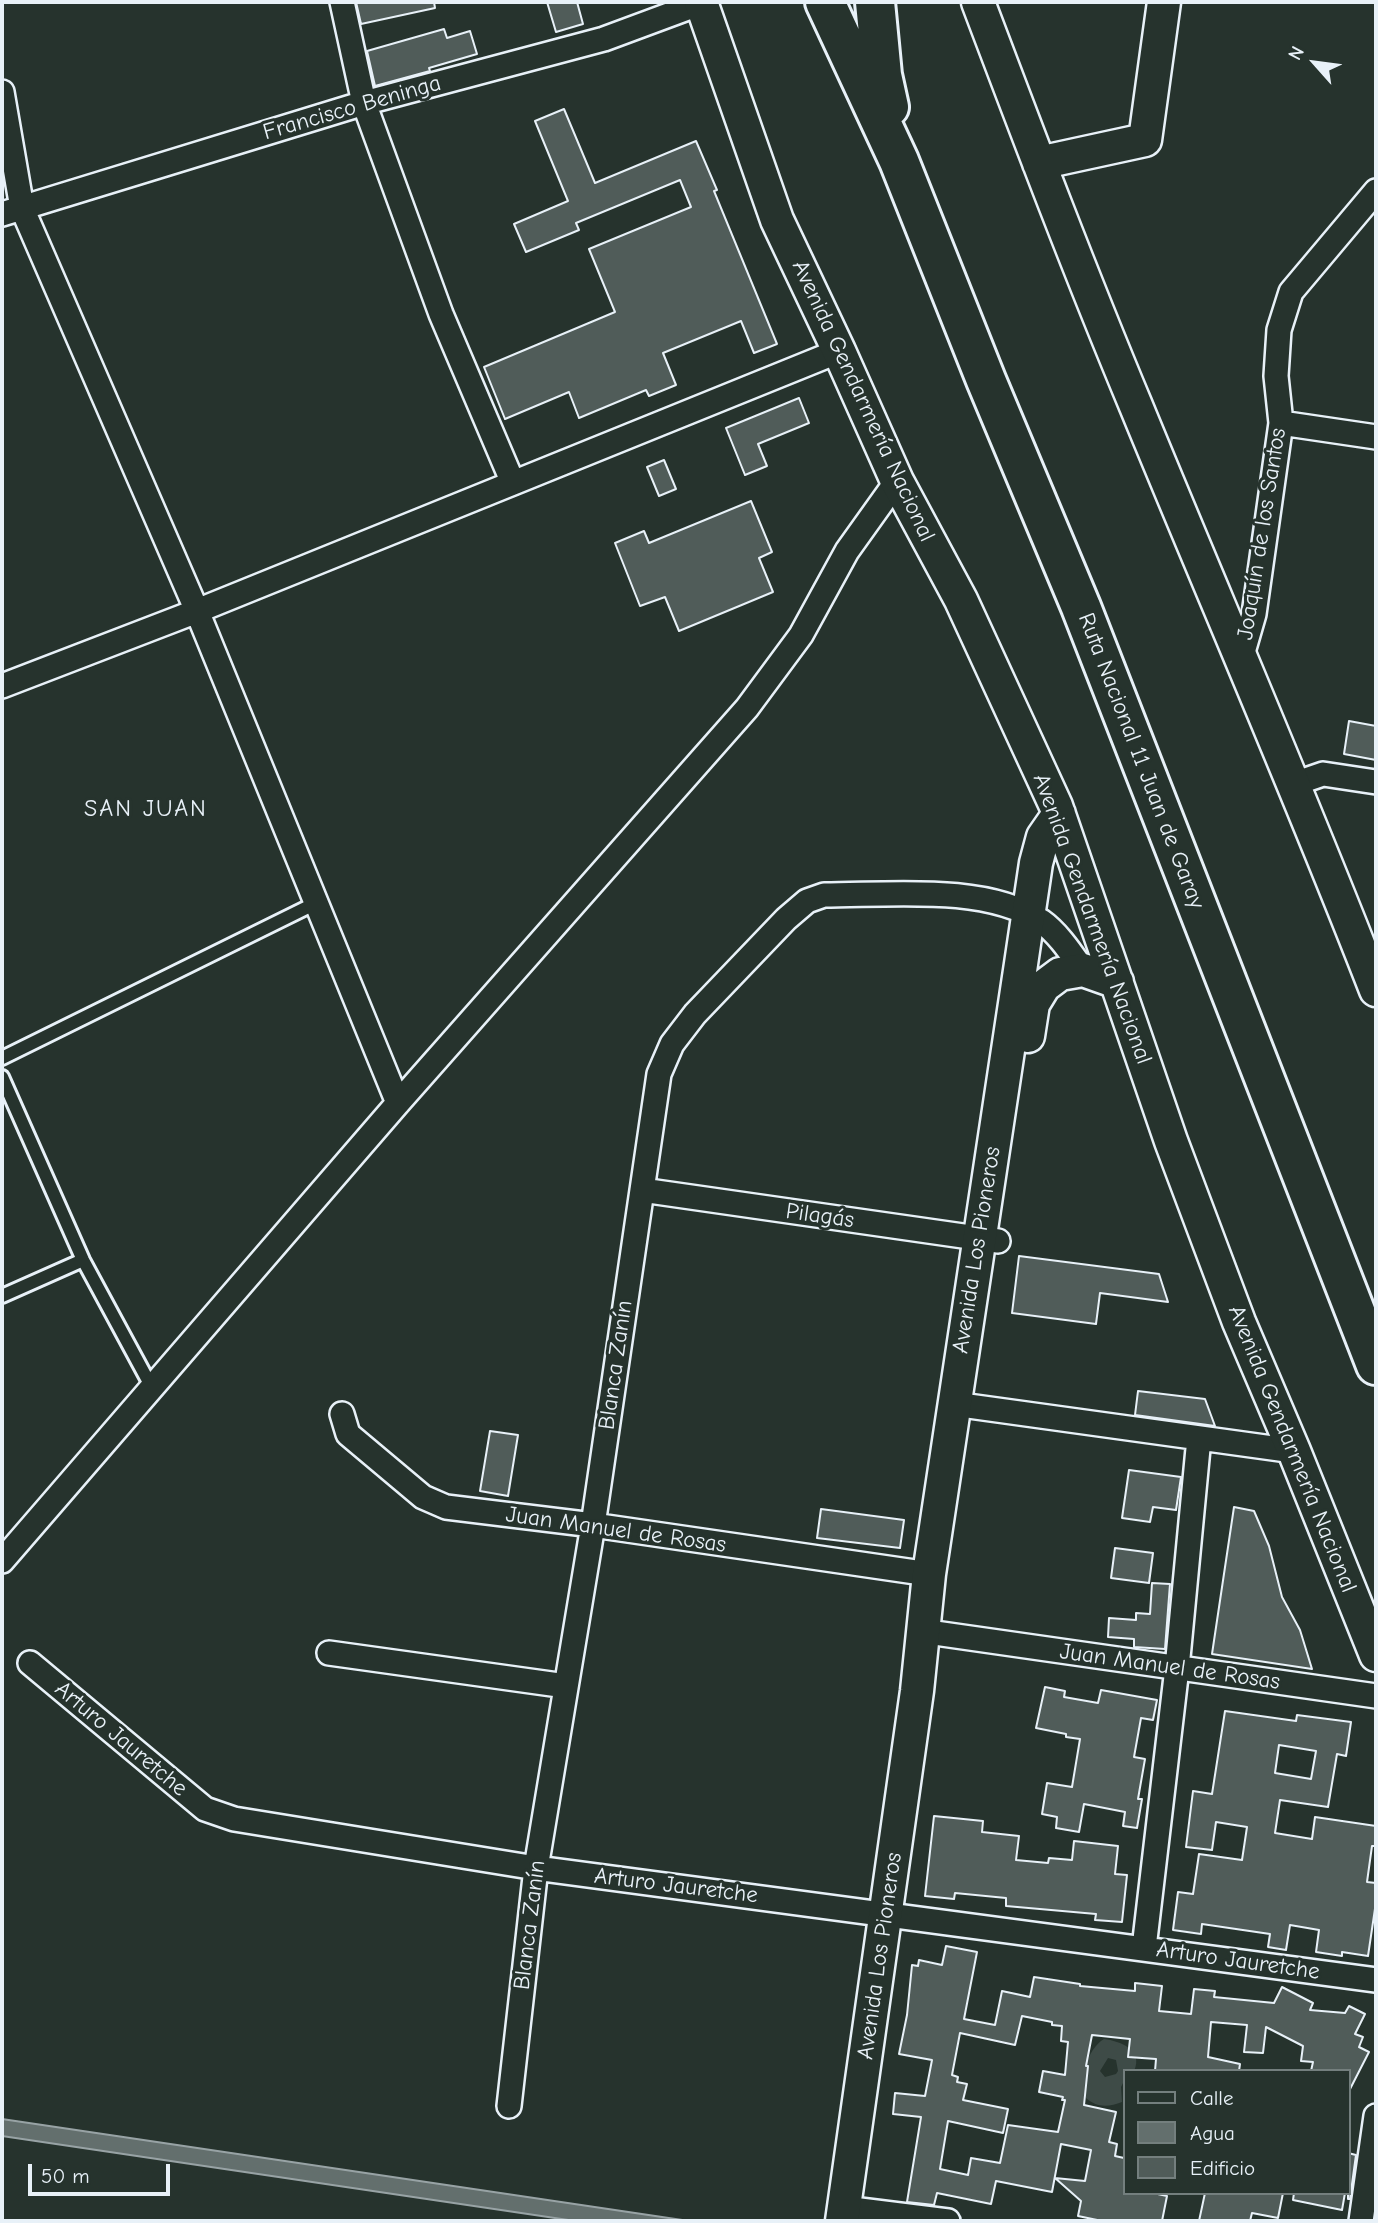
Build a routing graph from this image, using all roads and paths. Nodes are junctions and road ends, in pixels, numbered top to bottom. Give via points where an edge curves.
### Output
1 (342, 2) edge
2 (701, 2) edge
3 (825, 2) edge
4 (875, 2) edge
5 (978, 2) edge
6 (1164, 2) edge
7 (2, 92) edge
8 (365, 103) junction
9 (899, 161) junction
10 (1039, 163) junction
11 (1376, 191) edge
12 (12, 211) edge
13 (839, 351) junction
14 (1281, 423) junction
15 (1376, 437) edge
16 (897, 481) junction
17 (513, 483) junction
18 (197, 611) junction
19 (1241, 659) junction
20 (2, 686) edge
21 (1376, 782) edge
22 (1294, 784) junction
23 (1059, 814) junction
24 (316, 903) junction
25 (1028, 914) junction
26 (1083, 970) junction
27 (1117, 982) junction
28 (1376, 990) edge
29 (2, 1058) edge
30 (2, 1077) edge
31 (398, 1103) junction
32 (642, 1190) junction
33 (988, 1240) junction
34 (83, 1260) junction
35 (2, 1296) edge
36 (1376, 1365) edge
37 (151, 1386) junction
38 (964, 1405) junction
39 (342, 1415) dead end
40 (1199, 1438) junction
41 (1294, 1451) junction
42 (593, 1525) junction
43 (2, 1561) edge
44 (929, 1574) junction
45 (931, 1633) junction
46 (329, 1653) dead end
47 (1376, 1655) edge
48 (30, 1662) dead end
49 (1177, 1668) junction
50 (566, 1686) junction
51 (1376, 1696) edge
52 (536, 1868) junction
53 (886, 1913) junction
54 (1143, 1948) junction
55 (1376, 1980) edge
56 (509, 2106) dead end
57 (1376, 2116) edge
58 (843, 2215) edge
59 (948, 2221) edge
60 (1361, 2221) edge

1 - 8 street
2 - 8 street, Francisco Beninga via 604,39
2 - 13 main road, Avenida Gendarmería Nacional via 777,220
3 - 9 highway, Ruta Nacional 11 Juan de Garay
4 - 9 highway, Ruta Nacional 11 Juan de Garay via 882,75
5 - 10 main road
6 - 10 main road via 1145,140
7 - 12 street
8 - 12 street, Francisco Beninga
8 - 17 street via 441,314
9 - 36 highway, Ruta Nacional 11 Juan de Garay via 1081,607
10 - 19 main road
11 - 14 street, Joaquín de los Santos via 1292,292 1279,330 1276,376
12 - 18 street
13 - 16 main road, Avenida Gendarmería Nacional
13 - 17 street
14 - 15 street
14 - 19 street, Joaquín de los Santos via 1254,614
16 - 23 main road, Avenida Gendarmería Nacional via 961,600
16 - 31 street via 847,551 801,635 747,708
17 - 18 street
18 - 20 street
18 - 24 street
19 - 22 main road
21 - 22 street via 1323,774
22 - 28 main road
23 - 25 main road, Avenida Los Pioneros via 1043,837
23 - 27 main road, Avenida Gendarmería Nacional
24 - 29 lane
24 - 31 street
25 - 26 street, Blanca Zanín via 1051,930
25 - 32 street, Blanca Zanín via 970,897 824,895 807,901 722,985 672,1044 659,1074
25 - 33 main road, Avenida Los Pioneros
26 - 27 main road
26 - 33 main road, Avenida Los Pioneros via 1060,974 1044,986 1033,1004
27 - 41 main road, Avenida Gendarmería Nacional via 1171,1141
30 - 34 lane
31 - 37 street
32 - 33 street, Pilagás
32 - 42 street, Blanca Zanín
33 - 38 main road, Avenida Los Pioneros
34 - 35 lane
34 - 37 lane
37 - 43 street
38 - 40 street
38 - 44 main road, Avenida Los Pioneros
38 - 45 main road, Avenida Los Pioneros
39 - 42 street, Juan Manuel de Rosas via 348,1434 423,1497 446,1507
40 - 41 street
40 - 49 street
41 - 47 main road, Avenida Gendarmería Nacional
42 - 44 street, Juan Manuel de Rosas
42 - 50 street, Blanca Zanín
44 - 45 main road, Avenida Los Pioneros
45 - 49 street, Juan Manuel de Rosas
45 - 53 main road, Avenida Los Pioneros via 917,1691
46 - 50 street
48 - 52 street, Arturo Jauretche via 205,1809 234,1819
49 - 51 street, Juan Manuel de Rosas
49 - 54 street
50 - 52 street, Blanca Zanín
52 - 53 street, Arturo Jauretche
52 - 56 street, Blanca Zanín
53 - 54 street, Arturo Jauretche
53 - 58 main road, Avenida Los Pioneros
54 - 55 street, Arturo Jauretche
57 - 60 street
58 - 59 street

